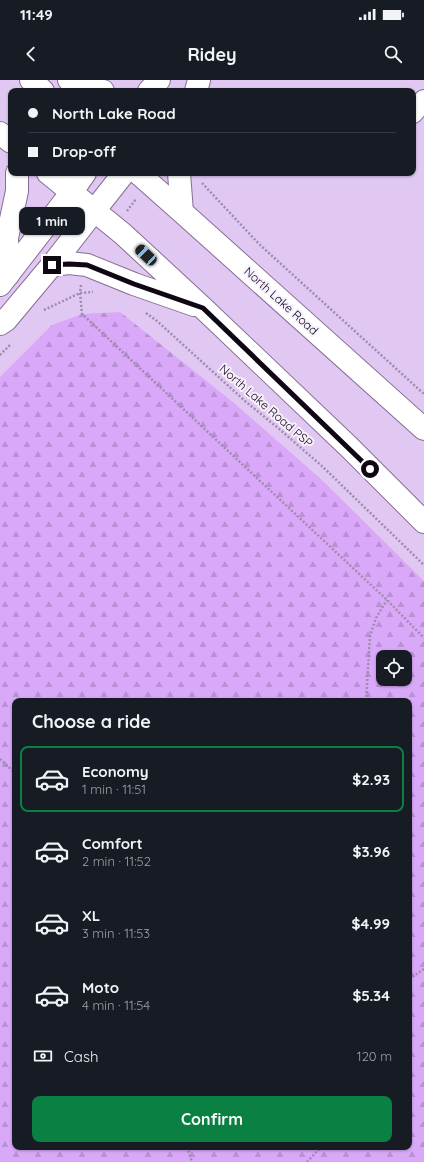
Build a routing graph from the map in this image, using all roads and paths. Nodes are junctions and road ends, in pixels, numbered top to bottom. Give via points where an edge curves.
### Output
1 (31, 80) edge
2 (69, 80) edge
3 (158, 80) edge
4 (198, 80) edge
5 (40, 88) edge
6 (91, 88) edge
7 (151, 88) edge
8 (191, 88) edge
9 (424, 100) edge
10 (416, 109) edge
11 (0, 133) edge
12 (8, 140) edge
13 (17, 176) edge
14 (52, 176) edge
15 (84, 176) edge
16 (122, 176) edge
17 (141, 176) edge
18 (179, 176) edge
19 (200, 181) dead end
20 (71, 192) junction
21 (94, 211) junction
22 (182, 212) junction
23 (52, 265) junction
24 (4, 280) edge
25 (80, 292) junction
26 (97, 292) dead end
27 (203, 308) junction
28 (141, 309) dead end
29 (43, 311) dead end
30 (0, 324) edge
31 (15, 340) dead end
32 (0, 355) edge
33 (424, 394) edge
34 (424, 429) edge
35 (424, 522) edge
36 (424, 565) edge
37 (387, 600) junction
38 (424, 638) edge
39 (366, 698) edge
40 (0, 759) edge
41 (12, 770) edge
42 (424, 969) edge
43 (412, 977) edge
44 (188, 1150) edge
45 (318, 1150) edge
46 (192, 1162) edge
47 (307, 1162) edge

1 - 5 main road
2 - 6 main road
3 - 7 main road
4 - 8 main road
9 - 10 street
11 - 12 main road
13 - 24 main road via 17,191 7,238
14 - 20 main road
15 - 20 main road
16 - 21 main road
17 - 22 main road, North Lake Road
18 - 22 main road
19 - 33 path via 259,244
20 - 21 main road
20 - 24 main road
21 - 23 main road
21 - 27 main road via 123,234
22 - 34 main road, North Lake Road
23 - 27 main road via 87,265
23 - 30 main road
25 - 26 path
25 - 29 path
25 - 37 path via 82,314
27 - 35 main road
28 - 36 path, North Lake Road PSP via 323,467
31 - 32 path
37 - 38 path
37 - 39 path via 376,618 370,636
40 - 41 path
42 - 43 path
44 - 46 path
45 - 47 path

